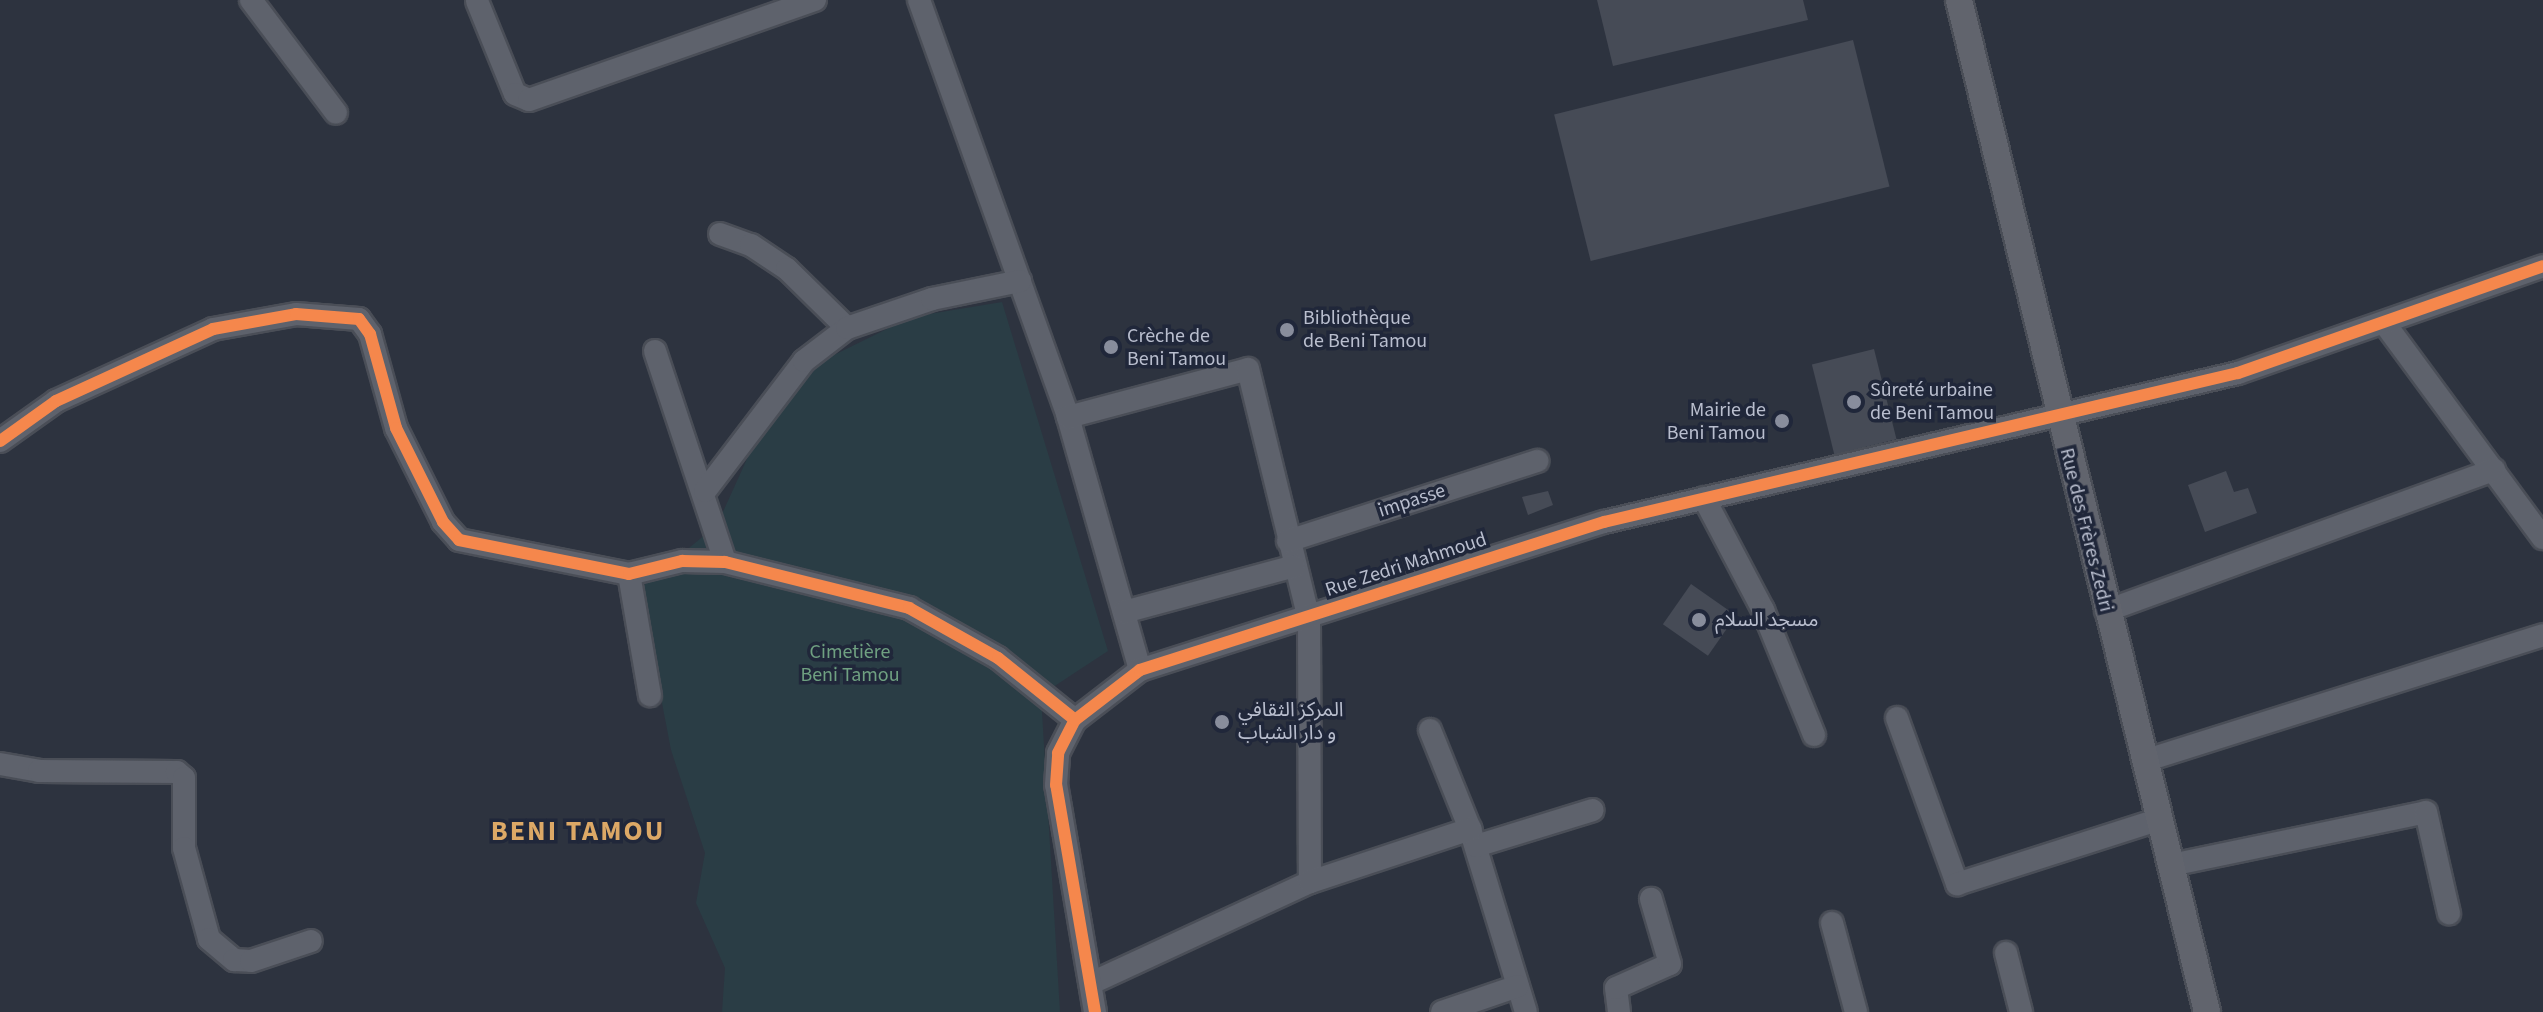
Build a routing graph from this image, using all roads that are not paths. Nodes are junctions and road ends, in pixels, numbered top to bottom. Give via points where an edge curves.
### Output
1 (251, 0) edge
2 (815, 0) edge
3 (919, 0) edge
4 (1959, 0) edge
5 (477, 1) edge
6 (336, 113) dead end
7 (720, 234) dead end
8 (2543, 266) edge
9 (1020, 281) junction
10 (2385, 324) junction
11 (847, 328) junction
12 (655, 351) dead end
13 (2057, 415) junction
14 (1068, 417) junction
15 (0, 441) edge
16 (1537, 461) dead end
17 (2494, 470) junction
18 (705, 491) junction
19 (1704, 498) junction
20 (2543, 538) edge
21 (1288, 541) junction
22 (725, 562) junction
23 (1294, 566) junction
24 (629, 574) junction
25 (2106, 611) junction
26 (1124, 612) junction
27 (1309, 619) junction
28 (2543, 635) edge
29 (1140, 670) junction
30 (650, 695) dead end
31 (1897, 718) dead end
32 (1075, 720) junction
33 (1430, 730) dead end
34 (1814, 735) dead end
35 (2144, 761) junction
36 (0, 764) edge
37 (1593, 810) dead end
38 (2158, 820) junction
39 (1473, 837) junction
40 (2171, 865) junction
41 (1310, 882) junction
42 (1651, 899) dead end
43 (2449, 913) dead end
44 (1832, 923) dead end
45 (311, 941) dead end
46 (2006, 953) dead end
47 (1091, 983) junction
48 (1518, 986) junction
49 (1095, 1012) edge
50 (1442, 1012) edge
51 (1526, 1012) edge
52 (1619, 1012) edge
53 (1856, 1012) edge
54 (2021, 1012) edge
55 (2207, 1012) edge

1 - 6 street
2 - 5 street via 529,100 515,94
3 - 9 street
4 - 13 main road, Rue des Frères Zedri
7 - 11 street via 751,245 787,269
8 - 10 street, Rue Zedri Mahmoud
9 - 11 street via 932,299
9 - 14 street
10 - 13 street, Rue Zedri Mahmoud via 2238,373
10 - 17 street
11 - 18 street via 804,361 751,423
12 - 18 street
13 - 19 street, Rue Zedri Mahmoud
13 - 25 main road, Rue des Frères Zedri
14 - 21 street via 1248,369
14 - 26 street
15 - 24 street via 56,401 213,329 335,312 359,319 370,334 396,428 443,522 459,540
16 - 21 street, impasse
17 - 20 street
17 - 25 street
18 - 22 street
19 - 27 street, Rue Zedri Mahmoud via 1604,522
19 - 34 street via 1763,610
21 - 23 street
22 - 24 street via 682,561
22 - 32 street via 909,608 998,658
23 - 26 street
23 - 27 street
24 - 30 street
25 - 35 main road, Rue des Frères Zedri
26 - 29 street
27 - 29 street, Rue Zedri Mahmoud
27 - 41 street
28 - 35 street
29 - 32 street, Rue Zedri Mahmoud
31 - 38 street via 1957,884
32 - 47 street, Rue Zedri Mahmoud via 1058,753 1056,785
33 - 39 street
35 - 38 main road, Rue des Frères Zedri
36 - 45 street via 39,771 177,772 184,778 184,848 209,939 234,960 251,961
37 - 39 street
38 - 40 main road, Rue des Frères Zedri
39 - 41 street
39 - 48 street
40 - 43 street via 2426,812
40 - 55 main road, Rue des Frères Zedri
41 - 47 street
42 - 52 street via 1670,964 1616,988
44 - 53 street
46 - 54 street
47 - 49 street, Rue Zedri Mahmoud
48 - 50 street
48 - 51 street

